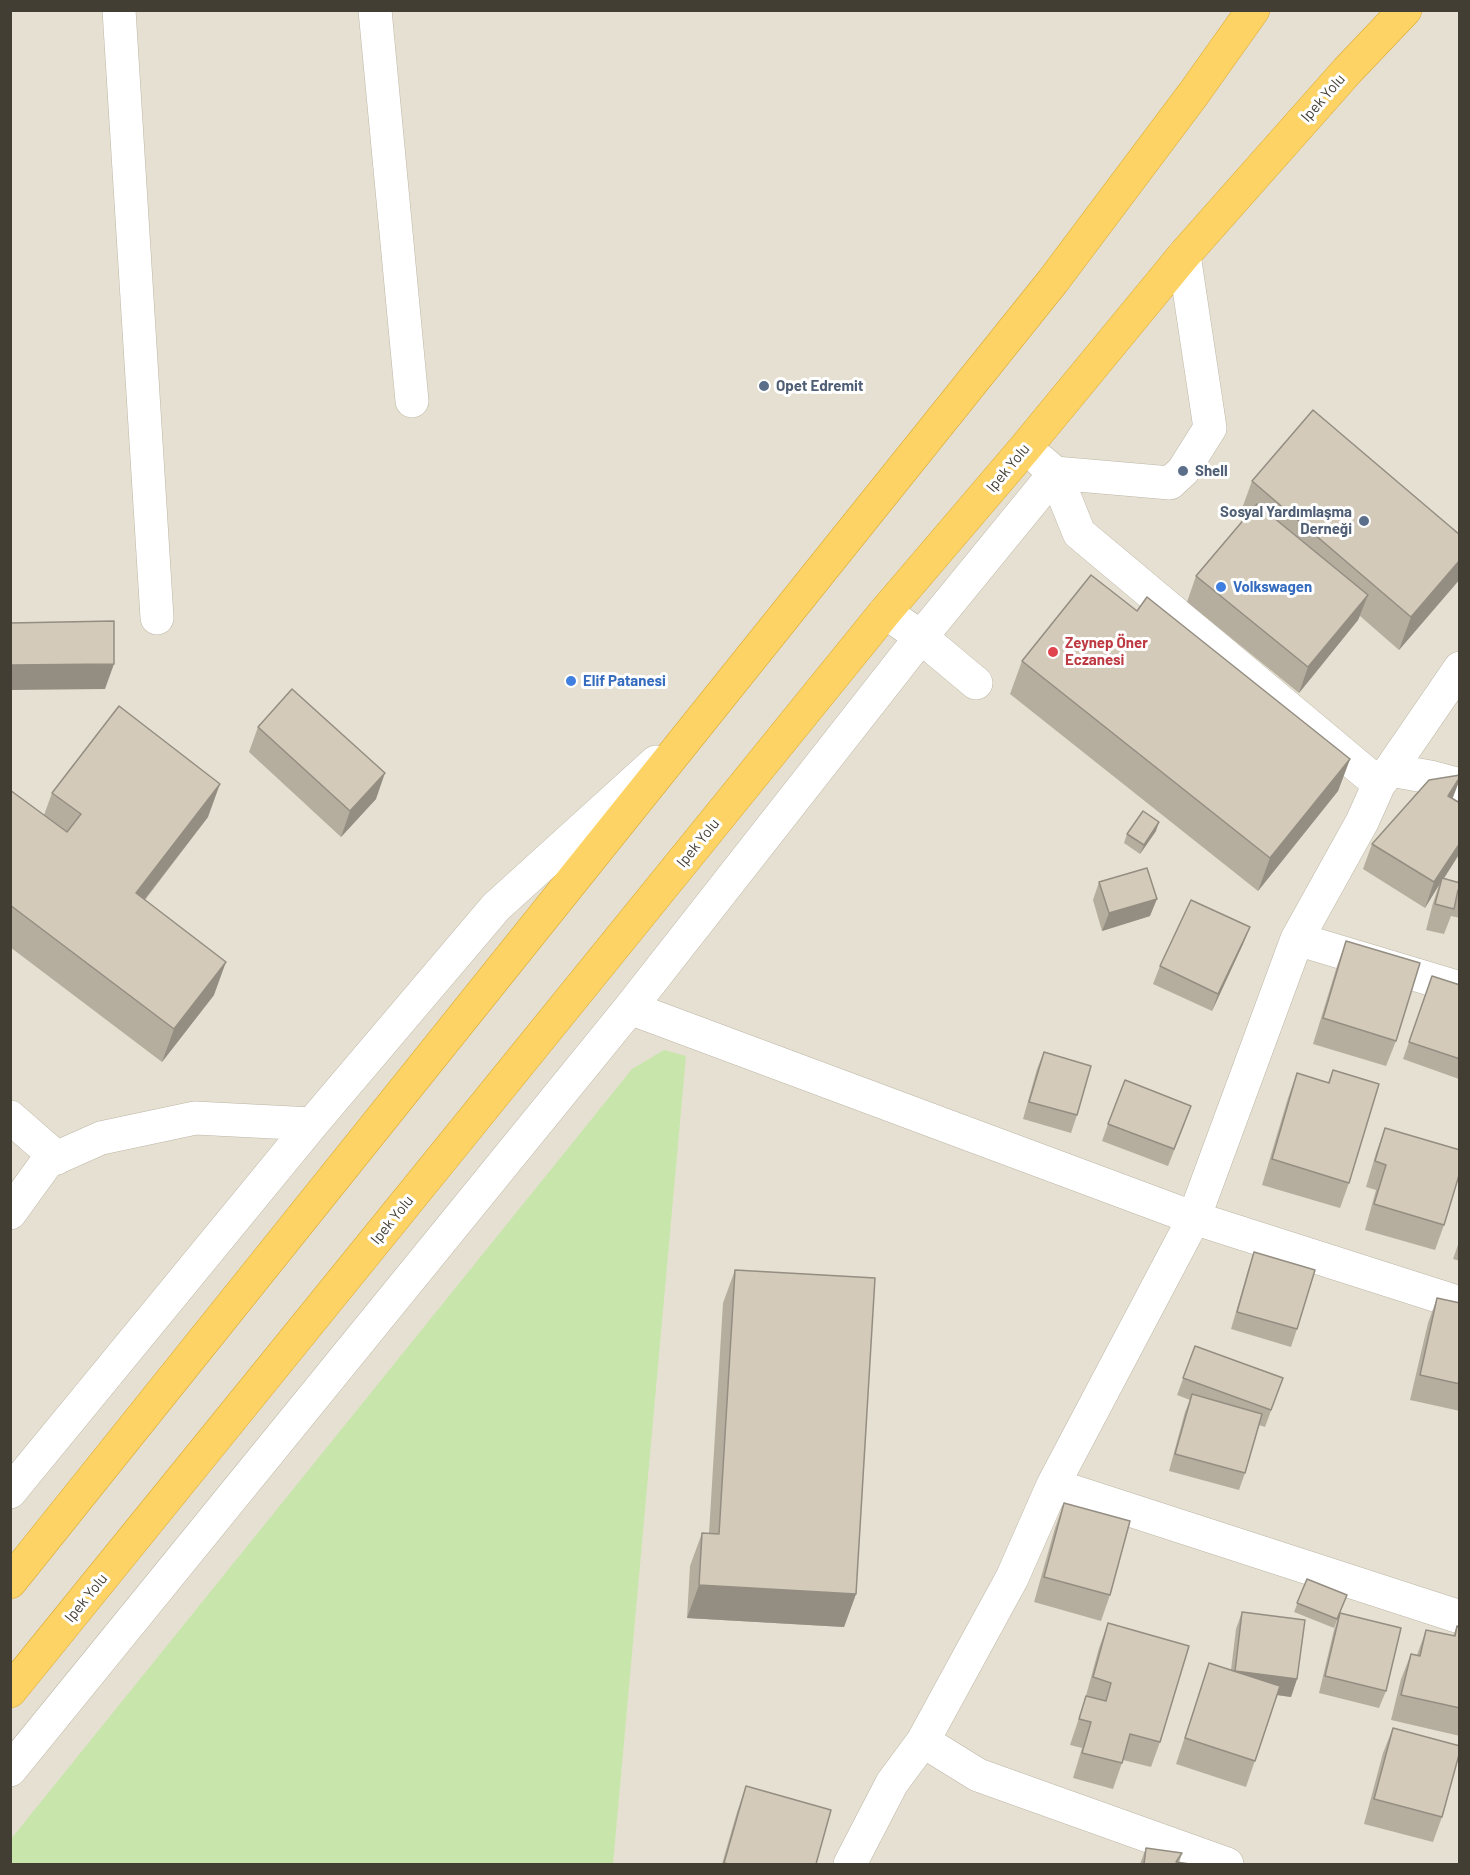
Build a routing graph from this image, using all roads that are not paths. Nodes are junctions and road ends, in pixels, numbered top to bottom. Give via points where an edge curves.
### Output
1 (119, 10) edge
2 (375, 10) edge
3 (1253, 10) edge
4 (1405, 10) edge
5 (1184, 255) junction
6 (412, 401) dead end
7 (1025, 448) junction
8 (1055, 473) junction
9 (885, 612) junction
10 (157, 618) dead end
11 (921, 637) junction
12 (1460, 668) edge
13 (976, 683) dead end
14 (704, 718) junction
15 (1385, 777) junction
16 (1460, 785) edge
17 (1297, 939) junction
18 (1460, 988) edge
19 (630, 1008) junction
20 (10, 1117) edge
21 (312, 1124) junction
22 (57, 1158) junction
23 (10, 1213) edge
24 (1194, 1218) junction
25 (1460, 1303) edge
26 (1053, 1485) junction
27 (10, 1492) edge
28 (10, 1582) edge
29 (1460, 1617) edge
30 (10, 1691) edge
31 (923, 1741) junction
32 (10, 1770) edge
33 (850, 1864) edge
34 (1227, 1864) edge

1 - 10 street
2 - 6 street
3 - 14 highway via 1053,280
4 - 5 highway, Ipek Yolu
5 - 7 highway, Ipek Yolu
5 - 8 street via 1210,428 1183,471 1170,483
7 - 8 street
7 - 9 highway, Ipek Yolu
8 - 11 street
8 - 15 street via 1079,533
9 - 11 street
9 - 30 highway, Ipek Yolu
11 - 13 street
11 - 19 street
12 - 15 street
14 - 21 street via 496,907
14 - 28 highway
15 - 16 street via 1430,777
15 - 17 street
17 - 18 street
17 - 24 street
19 - 24 street
19 - 32 street
20 - 22 street
21 - 22 street via 195,1118 100,1138
21 - 27 street
22 - 23 street via 47,1162
24 - 25 street
24 - 26 street
26 - 29 street
26 - 31 street via 1012,1578
31 - 33 street via 891,1783
31 - 34 street via 978,1775

